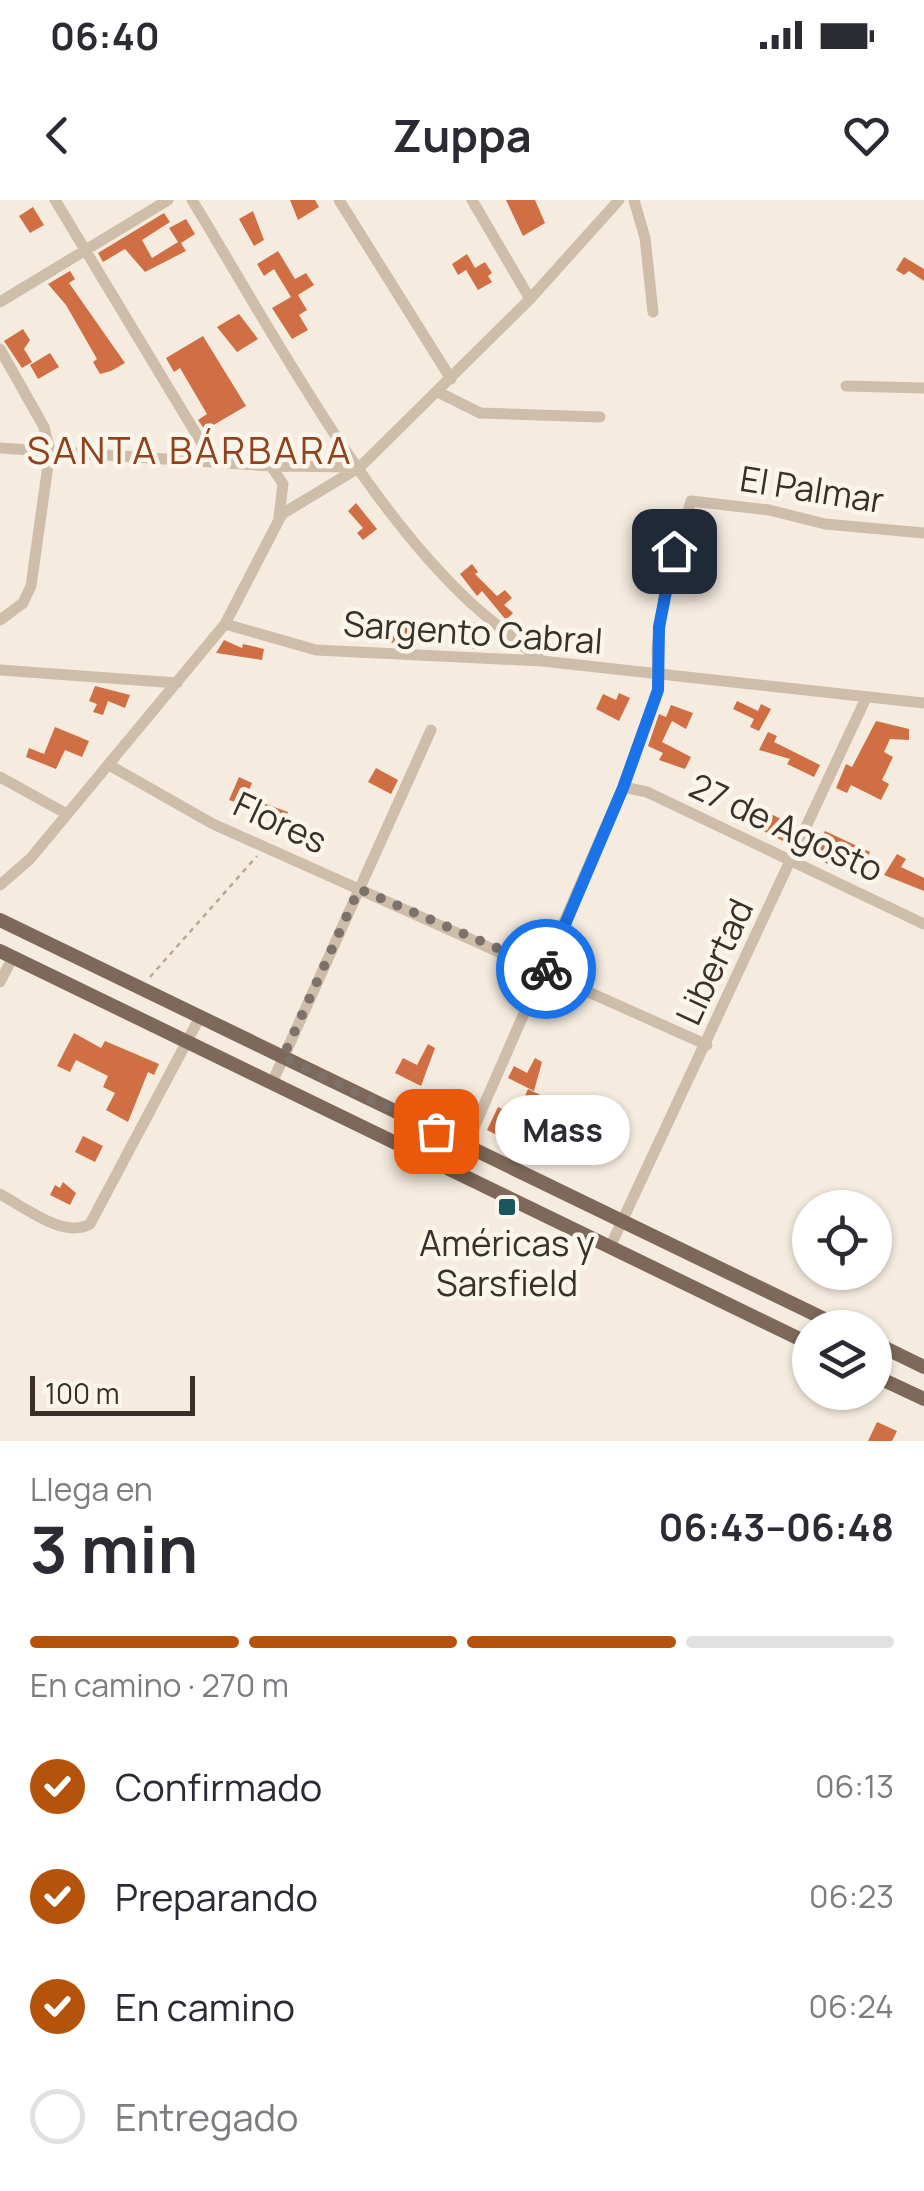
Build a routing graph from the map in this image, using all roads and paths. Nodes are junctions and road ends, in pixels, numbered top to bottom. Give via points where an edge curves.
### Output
1 (55, 200) edge
2 (168, 200) edge
3 (192, 200) edge
4 (340, 200) edge
5 (472, 200) edge
6 (618, 200) edge
7 (634, 200) edge
8 (85, 250) junction
9 (530, 299) junction
10 (0, 302) edge
11 (653, 312) dead end
12 (0, 349) edge
13 (451, 380) junction
14 (846, 386) dead end
15 (924, 388) edge
16 (438, 392) junction
17 (600, 416) dead end
18 (0, 448) edge
19 (50, 452) junction
20 (212, 460) junction
21 (271, 466) junction
22 (360, 466) junction
23 (279, 517) junction
24 (924, 533) edge
25 (0, 620) edge
26 (225, 624) junction
27 (542, 662) junction
28 (0, 670) edge
29 (659, 677) junction
30 (177, 683) junction
31 (866, 698) junction
32 (924, 703) edge
33 (431, 730) dead end
34 (108, 766) junction
35 (0, 777) edge
36 (623, 788) junction
37 (67, 814) junction
38 (264, 847) junction
39 (792, 860) junction
40 (0, 885) edge
41 (359, 889) junction
42 (0, 920) edge
43 (924, 924) edge
44 (6, 954) edge
45 (545, 972) junction
46 (0, 982) edge
47 (141, 988) junction
48 (200, 1017) junction
49 (187, 1042) junction
50 (707, 1045) junction
51 (283, 1057) junction
52 (272, 1082) junction
53 (466, 1146) junction
54 (0, 1194) edge
55 (623, 1222) junction
56 (610, 1247) junction
57 (806, 1310) edge
58 (792, 1335) edge
59 (892, 1351) edge
60 (924, 1367) edge
61 (892, 1384) edge
62 (924, 1399) edge

1 - 8 street
2 - 8 street
3 - 22 street
4 - 13 street
5 - 9 street
6 - 9 street
7 - 11 street
8 - 10 street
8 - 20 street
9 - 13 street
12 - 19 street via 44,427
13 - 16 street
14 - 15 street
16 - 17 street via 480,412
16 - 22 street
18 - 19 street
19 - 20 street
19 - 25 street via 31,586 23,604
20 - 21 street
21 - 22 street
21 - 23 street via 283,484
22 - 23 street
22 - 27 street via 470,602
23 - 26 street
24 - 29 street, El Palmar via 691,500 665,590
26 - 27 street, Sargento Cabral via 316,650
26 - 30 street
27 - 29 street, Sargento Cabral
28 - 30 street
29 - 31 street, Sargento Cabral
29 - 36 street
30 - 34 street
31 - 32 street, Sargento Cabral
31 - 39 street, Libertad
33 - 41 street
34 - 37 street
34 - 38 street, Flores
35 - 37 street
36 - 39 street, 27 de Agosto via 647,792
36 - 45 street
37 - 40 street
38 - 41 street, Flores
38 - 47 path
39 - 43 street, 27 de Agosto
39 - 50 street, Libertad
41 - 45 street, Flores
41 - 51 street
42 - 47 main road
44 - 46 street
44 - 49 main road
45 - 50 street, Flores
45 - 53 street
47 - 48 main road
48 - 49 street
48 - 51 main road
49 - 52 main road
49 - 54 street via 97,1217 80,1230 61,1226
50 - 55 street, Libertad
51 - 52 street
51 - 53 main road
52 - 56 main road
53 - 55 main road
55 - 56 street, Libertad
55 - 57 main road
56 - 58 main road
59 - 60 main road
61 - 62 main road

